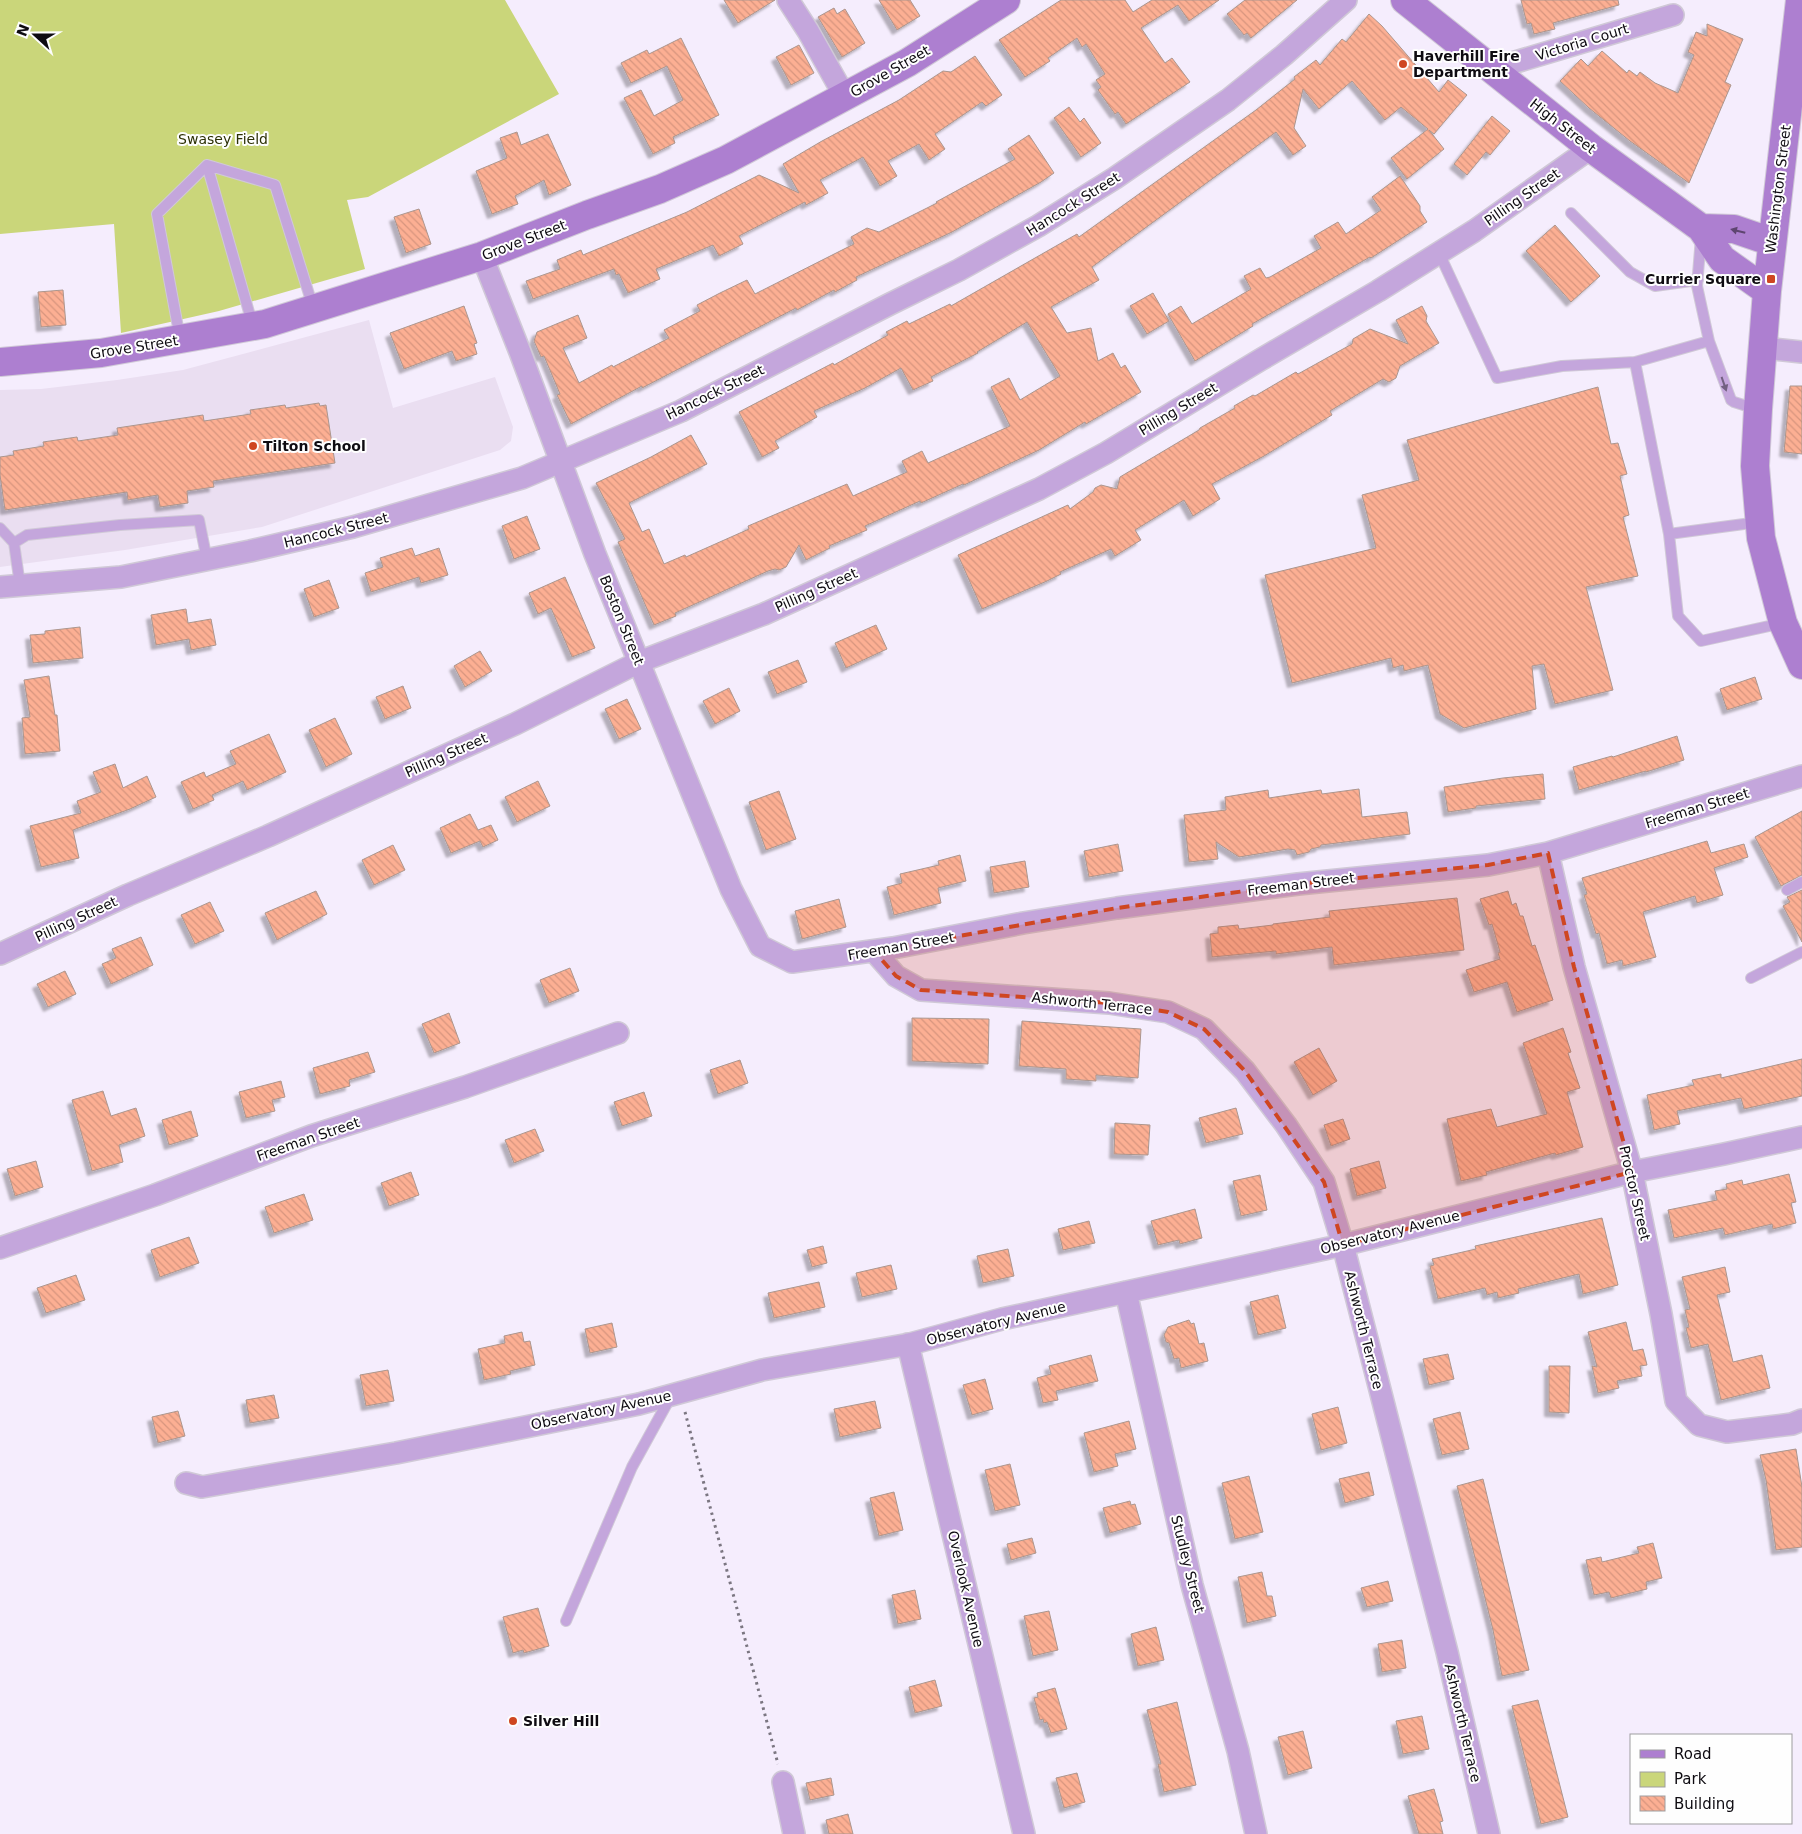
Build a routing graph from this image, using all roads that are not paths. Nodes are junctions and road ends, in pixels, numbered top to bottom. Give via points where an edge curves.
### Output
1 (788, 0) edge
2 (1006, 0) edge
3 (1346, 0) edge
4 (1405, 0) edge
5 (1800, 0) edge
6 (1673, 15) dead end
7 (1492, 69) junction
8 (1796, 90) edge
9 (845, 97) junction
10 (1591, 148) junction
11 (206, 165) junction
12 (1571, 213) dead end
13 (1701, 228) junction
14 (1772, 242) junction
15 (1438, 253) junction
16 (482, 256) junction
17 (1698, 280) junction
18 (1767, 291) junction
19 (314, 309) junction
20 (253, 327) junction
21 (180, 339) junction
22 (1709, 340) junction
23 (1764, 348) junction
24 (1802, 352) edge
25 (0, 362) edge
26 (1635, 362) junction
27 (1758, 409) junction
28 (560, 462) junction
29 (1760, 522) junction
30 (0, 528) edge
31 (1668, 534) junction
32 (14, 543) junction
33 (207, 560) junction
34 (10, 586) edge
35 (1784, 623) junction
36 (1800, 653) edge
37 (639, 662) junction
38 (1802, 776) edge
39 (1548, 853) junction
40 (1802, 882) edge
41 (1788, 890) dead end
42 (874, 951) junction
43 (1802, 952) edge
44 (0, 954) edge
45 (792, 962) joint
46 (1751, 978) dead end
47 (618, 1033) dead end
48 (1802, 1137) edge
49 (1632, 1172) junction
50 (1343, 1245) junction
51 (0, 1248) edge
52 (1126, 1292) junction
53 (908, 1344) junction
54 (676, 1394) junction
55 (1802, 1420) edge
56 (186, 1483) dead end
57 (566, 1621) dead end
58 (783, 1782) road end
59 (794, 1834) edge
60 (1024, 1834) edge
61 (1256, 1834) edge
62 (1489, 1834) edge

1 - 9 street
2 - 9 street, Grove Street via 907,63
3 - 28 street, Hancock Street via 1228,100 1115,178 1038,226 959,270 681,411
4 - 7 street, High Street
5 - 8 street, Washington Street
6 - 7 street, Victoria Court
7 - 10 street, High Street
8 - 14 street, Washington Street
9 - 16 street, Grove Street via 726,160 660,189
10 - 13 street, High Street
10 - 15 street, Pilling Street
11 - 19 lane via 275,185
11 - 20 lane
11 - 21 lane via 157,214
12 - 17 lane via 1630,272 1654,286
14 -> 13 street via 1734,229
13 - 17 lane
13 - 18 street, High Street via 1722,259
14 - 18 street, Washington Street
15 - 26 lane via 1497,378 1562,366
15 - 37 street, Pilling Street via 1106,453 1039,488 764,614
16 - 19 street, Grove Street
16 - 28 street, Boston Street
17 - 22 lane
18 - 23 street, Washington Street
19 - 20 street, Grove Street
20 - 21 street, Grove Street
21 - 25 street, Grove Street via 101,353
22 - 26 lane
22 -> 27 lane via 1731,400
23 - 24 street
23 - 27 street, Washington Street
26 - 31 lane
27 - 29 street, Washington Street via 1755,468
28 - 33 street, Hancock Street via 522,478 353,527
28 - 37 street, Boston Street
29 - 31 lane
29 - 35 street, Washington Street via 1761,538
30 - 32 lane
31 - 35 lane via 1678,616 1701,641
32 - 33 lane via 27,535 120,524 199,520
32 - 34 lane
33 - 34 street, Hancock Street via 121,577
35 - 36 street, Washington Street
37 - 44 street, Pilling Street via 515,724
37 - 45 street, Boston Street via 731,889 760,946
38 - 39 street, Freeman Street
39 - 42 street, Freeman Street via 1488,865 1308,883 1117,908
39 - 49 street, Proctor Street via 1574,967
40 - 41 lane
42 - 45 street, Freeman Street
42 - 50 street, Ashworth Terrace via 896,976 921,990 1109,1003 1168,1012 1204,1029 1245,1071 1324,1182
43 - 46 lane
47 - 51 street, Freeman Street via 465,1087 311,1136
48 - 49 street, Observatory Avenue
49 - 50 street, Observatory Avenue
49 - 55 street, Proctor Street via 1676,1401 1699,1425 1727,1432
50 - 52 street, Observatory Avenue
50 - 62 street, Ashworth Terrace via 1444,1642
52 - 53 street, Observatory Avenue via 1002,1319
52 - 61 street, Studley Street via 1192,1586 1238,1751
53 - 54 street, Observatory Avenue via 762,1370
53 - 60 street, Overlook Avenue
54 - 56 street, Observatory Avenue via 396,1453 202,1488
54 - 57 lane via 632,1467
58 - 59 street

